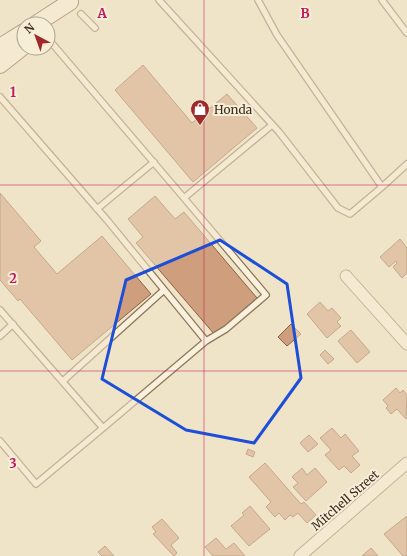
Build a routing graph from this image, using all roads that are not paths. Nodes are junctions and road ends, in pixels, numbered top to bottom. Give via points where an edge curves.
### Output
1 (159, 0) edge
2 (258, 0) edge
3 (382, 0) edge
4 (71, 1) edge
5 (81, 14) dead end
6 (48, 16) edge
7 (56, 17) edge
8 (96, 28) dead end
9 (407, 33) edge
10 (16, 37) edge
11 (0, 47) edge
12 (56, 48) edge
13 (16, 52) edge
14 (0, 65) edge
15 (0, 97) edge
16 (272, 125) junction
17 (154, 162) junction
18 (407, 164) edge
19 (382, 186) junction
20 (184, 198) junction
21 (97, 209) junction
22 (346, 276) dead end
23 (164, 290) junction
24 (0, 310) edge
25 (13, 324) junction
26 (0, 336) edge
27 (206, 341) junction
28 (407, 344) edge
29 (63, 381) junction
30 (103, 428) junction
31 (0, 441) edge
32 (407, 462) edge
33 (300, 556) edge

1 - 16 lane
2 - 19 lane via 278,35
3 - 9 lane
4 - 6 street
4 - 7 street
5 - 8 lane
10 - 11 street
12 - 17 lane
13 - 14 street
15 - 21 lane
16 - 19 lane via 338,208 350,214
16 - 20 lane
17 - 20 lane
17 - 21 lane
18 - 19 lane
20 - 27 lane via 266,295 226,329
21 - 23 lane
22 - 28 street
23 - 27 lane
23 - 29 lane
24 - 25 lane
25 - 26 lane
25 - 29 lane
27 - 30 lane
29 - 30 lane
30 - 31 lane via 36,484
32 - 33 street, Mitchell Street

